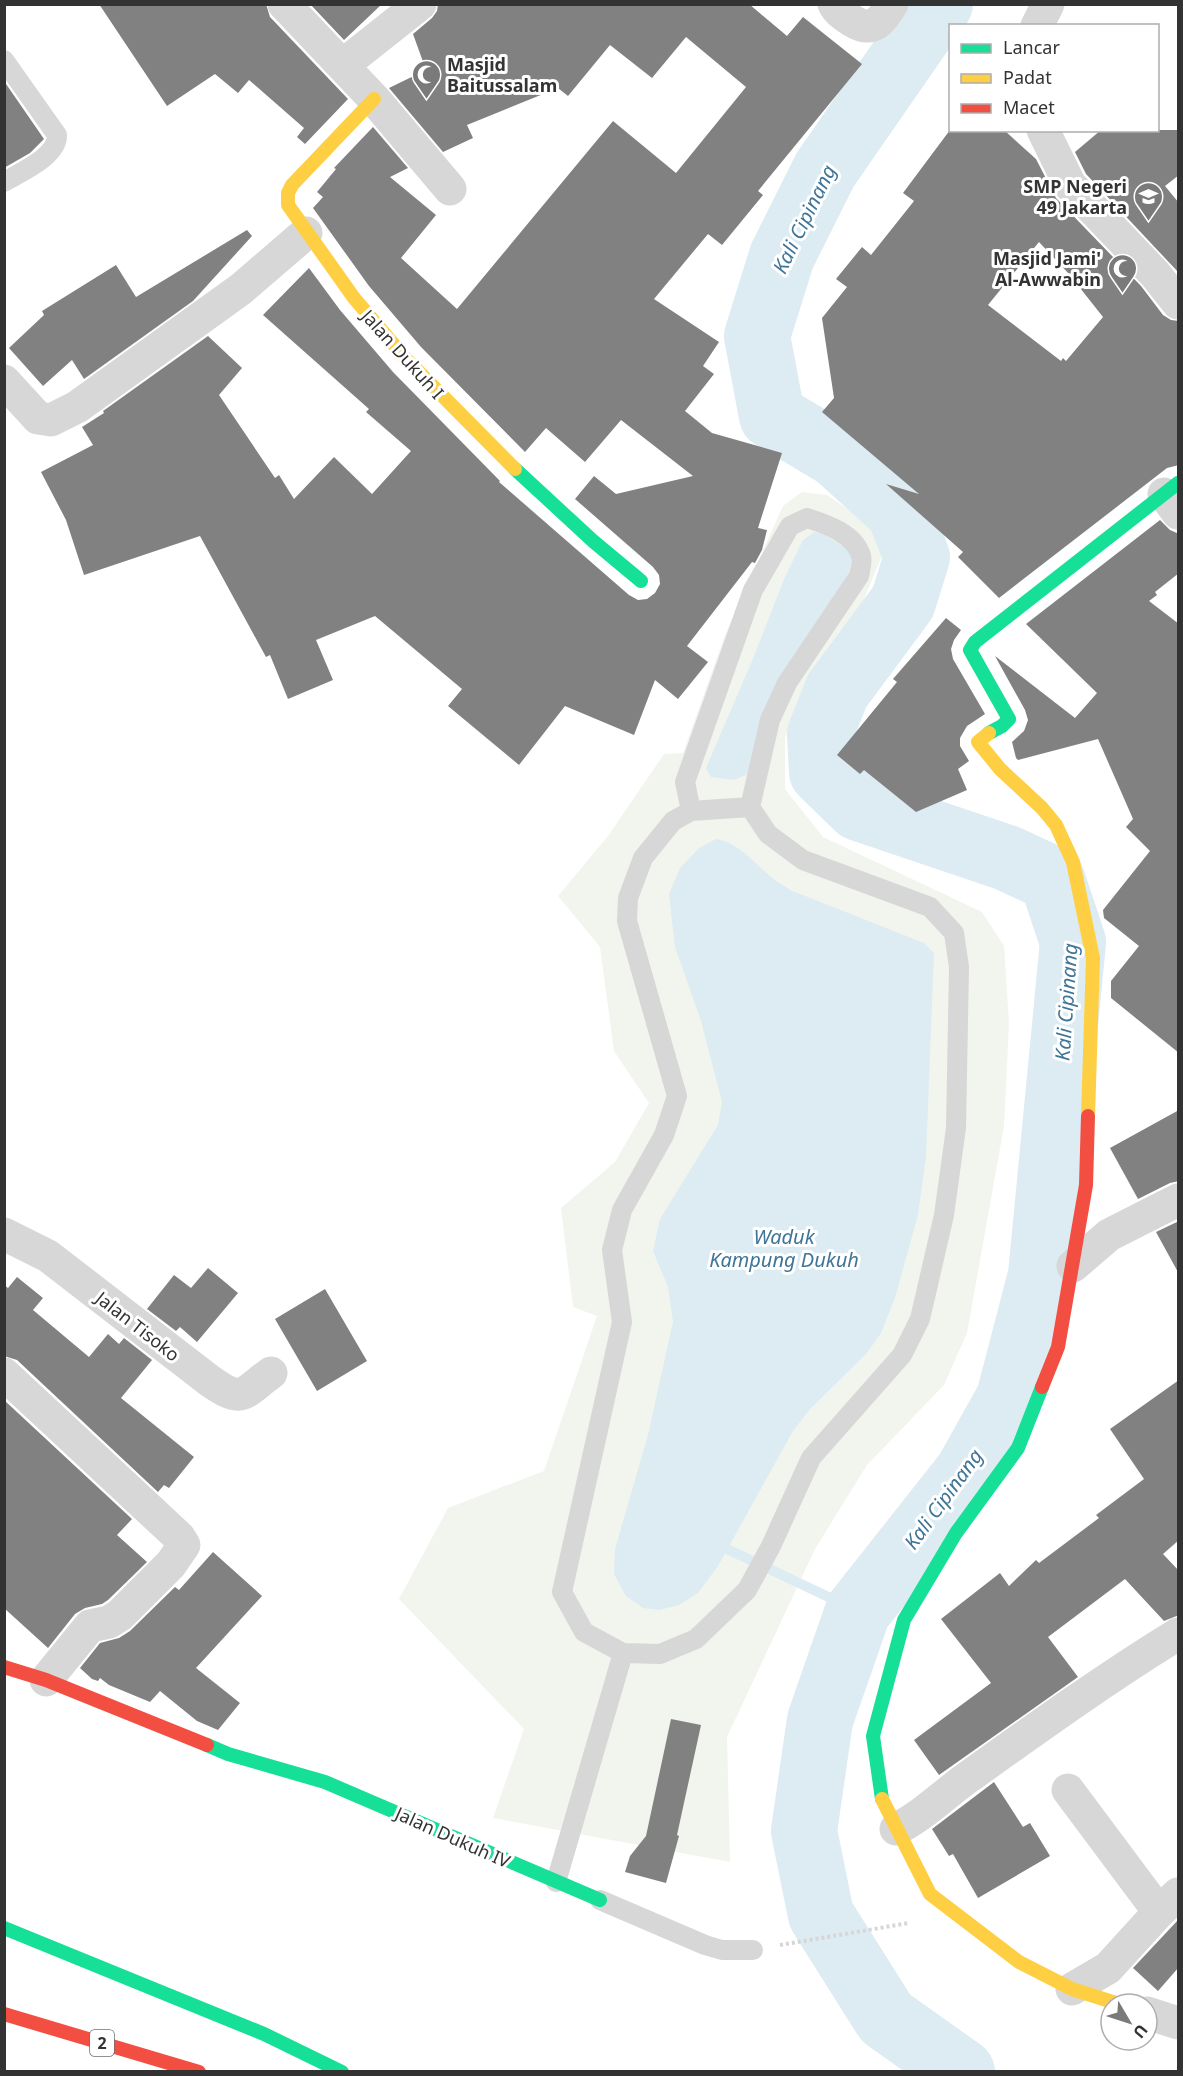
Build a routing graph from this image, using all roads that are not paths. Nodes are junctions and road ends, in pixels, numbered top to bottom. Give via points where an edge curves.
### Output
1 (284, 4) edge
2 (420, 4) edge
3 (834, 4) edge
4 (892, 4) edge
5 (1048, 4) edge
6 (1038, 24) edge
7 (4, 60) edge
8 (343, 65) junction
9 (374, 99) junction
10 (1044, 132) edge
11 (4, 182) edge
12 (450, 189) dead end
13 (306, 233) junction
14 (1179, 303) edge
15 (4, 381) edge
16 (1174, 496) edge
17 (641, 581) dead end
18 (750, 807) junction
19 (692, 811) junction
20 (1179, 1200) edge
21 (4, 1234) edge
22 (1073, 1266) junction
23 (271, 1373) dead end
24 (4, 1374) edge
25 (1179, 1634) edge
26 (623, 1653) junction
27 (4, 1667) edge
28 (46, 1680) junction
29 (1068, 1790) dead end
30 (896, 1829) junction
31 (556, 1882) junction
32 (600, 1900) joint
33 (1169, 1903) edge
34 (4, 1928) edge
35 (753, 1950) road end
36 (1072, 1989) junction
37 (1099, 1998) edge
38 (4, 2014) edge
39 (1159, 2017) edge
40 (1179, 2023) edge
41 (199, 2072) edge
42 (342, 2072) edge

1 - 8 street
2 - 8 street
3 - 4 street via 837,11 861,26 871,27
5 - 6 street
7 - 11 lane via 57,139 50,153
8 - 9 street
9 - 12 street
9 - 13 main road, Jalan Dukuh I via 288,193 288,205
10 - 14 street via 1070,185
13 - 15 street via 241,289 76,407 51,420 38,418
13 - 17 main road, Jalan Dukuh I via 382,333 443,398 593,541
16 - 22 main road via 991,628 970,650 1009,719 978,741 1000,769 1042,808 1062,836 1078,885 1093,958 1086,1185
18 - 19 lane
18 - 19 lane via 770,720 783,692 859,576 862,557 852,540 827,524 807,518 790,526 753,590 685,782
18 - 26 lane via 768,834 802,860 930,907 954,933 959,967 956,1128 944,1215 920,1319 902,1355 811,1458 747,1590 696,1639 660,1654
19 - 26 lane via 673,821 643,858 628,898 627,921 677,1096 664,1135 622,1210 612,1250 622,1322 562,1592 584,1632
20 - 22 street via 1110,1235
21 - 23 street, Jalan Tisoko via 48,1256 230,1394 241,1394
22 - 30 main road via 1058,1347 1018,1448 957,1533 904,1620 873,1736 882,1803
24 - 28 street via 184,1545 171,1564 120,1615 90,1626
25 - 30 street via 1068,1706 914,1820
26 - 31 lane
27 - 28 main road, Jalan Dukuh IV
28 - 31 main road, Jalan Dukuh IV via 228,1754 325,1782
29 - 33 street
30 - 36 main road via 930,1894 1019,1962
31 - 32 main road, Jalan Dukuh IV
32 - 35 lane, Jalan Dukuh IV via 705,1945 722,1950
33 - 36 street via 1108,1968
34 - 42 main road via 264,2034
36 - 37 main road
38 - 41 main road, 2
39 - 40 street

